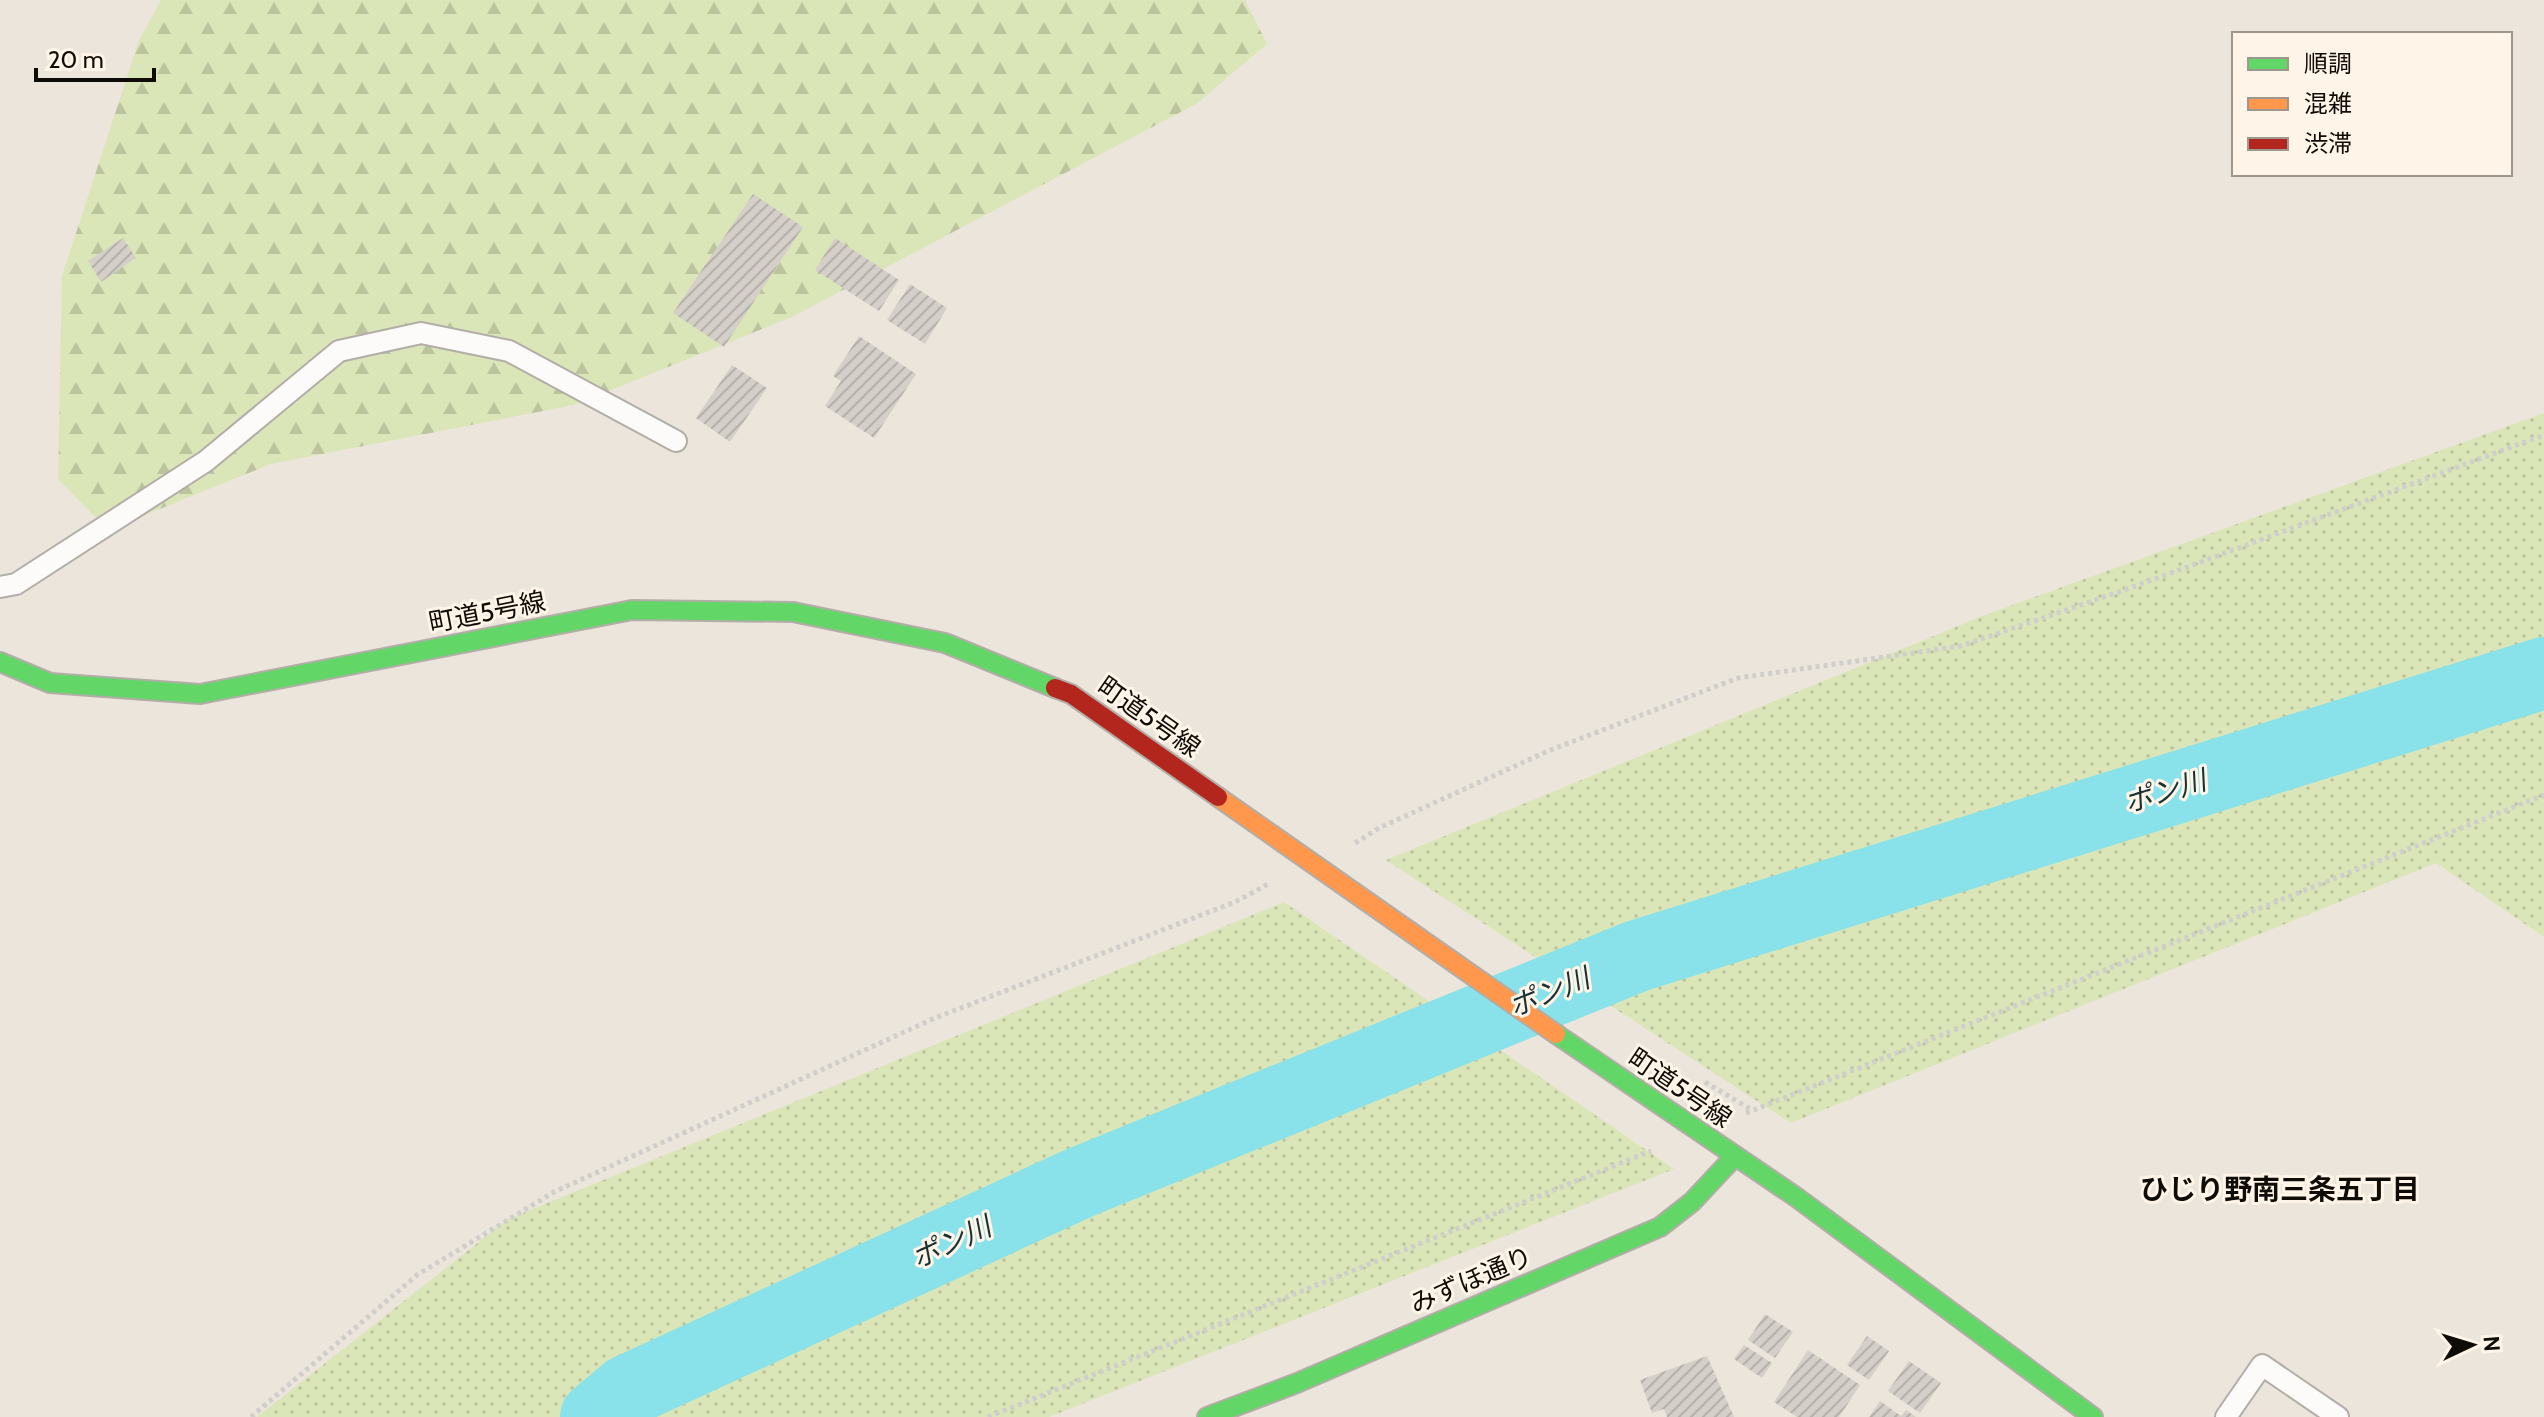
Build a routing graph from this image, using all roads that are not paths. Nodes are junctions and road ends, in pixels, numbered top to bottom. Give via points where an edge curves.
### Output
1 (676, 441) dead end
2 (0, 587) edge
3 (0, 662) edge
4 (1735, 1156) junction
5 (1207, 1417) edge
6 (2093, 1417) edge
7 (2226, 1417) edge
8 (2338, 1417) edge

1 - 2 lane via 509,351 421,333 339,351 206,461 16,584
3 - 4 street, 町道5号線 via 50,683 200,694 632,610 793,612 945,643 1071,694
4 - 5 street, みずほ通り via 1660,1227
4 - 6 street, 町道5号線
7 - 8 lane via 2262,1365

